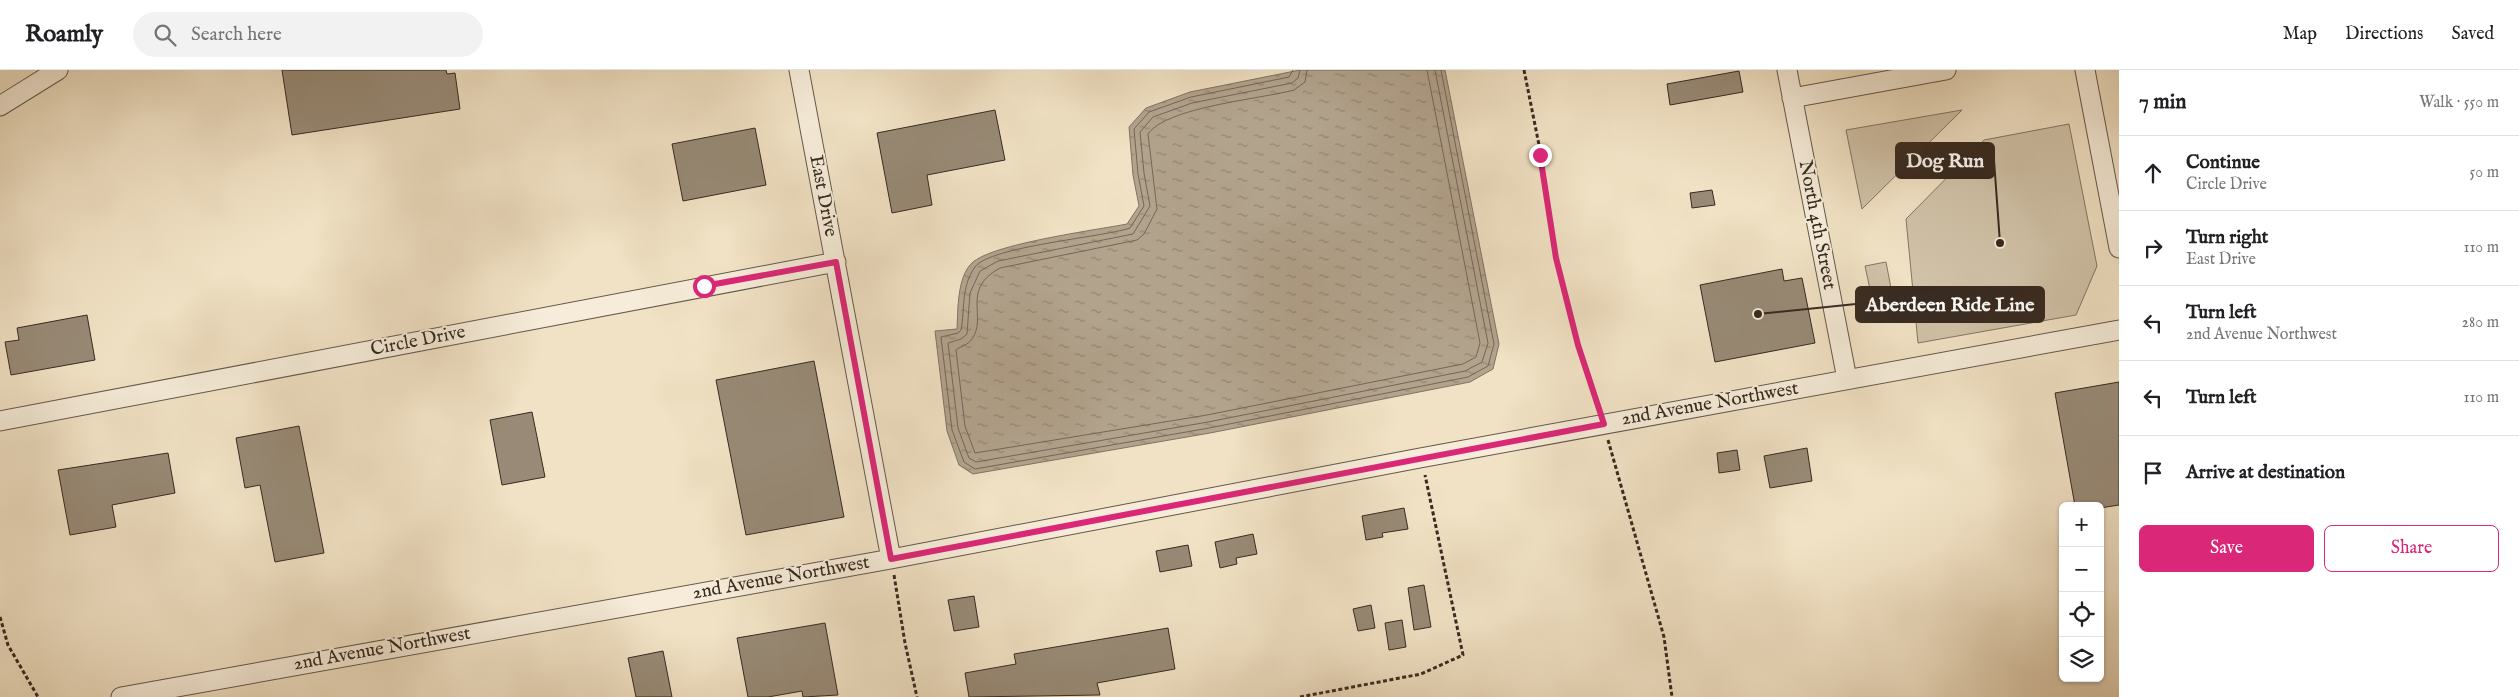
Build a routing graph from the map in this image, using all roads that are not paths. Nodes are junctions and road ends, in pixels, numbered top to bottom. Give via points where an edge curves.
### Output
1 (799, 70) edge
2 (1787, 70) edge
3 (2085, 70) edge
4 (1937, 71) edge
5 (47, 73) edge
6 (1792, 98) junction
7 (0, 106) edge
8 (2119, 248) edge
9 (836, 262) junction
10 (2119, 330) edge
11 (1847, 379) junction
12 (0, 421) edge
13 (891, 559) junction
14 (120, 697) edge

1 - 9 street, East Drive
2 - 6 street, North 4th Street
3 - 8 street
4 - 6 street
5 - 7 street
6 - 11 street, North 4th Street
9 - 12 street, Circle Drive
9 - 13 street, East Drive
10 - 11 street, 2nd Avenue Northwest
11 - 13 street, 2nd Avenue Northwest
13 - 14 street, 2nd Avenue Northwest

